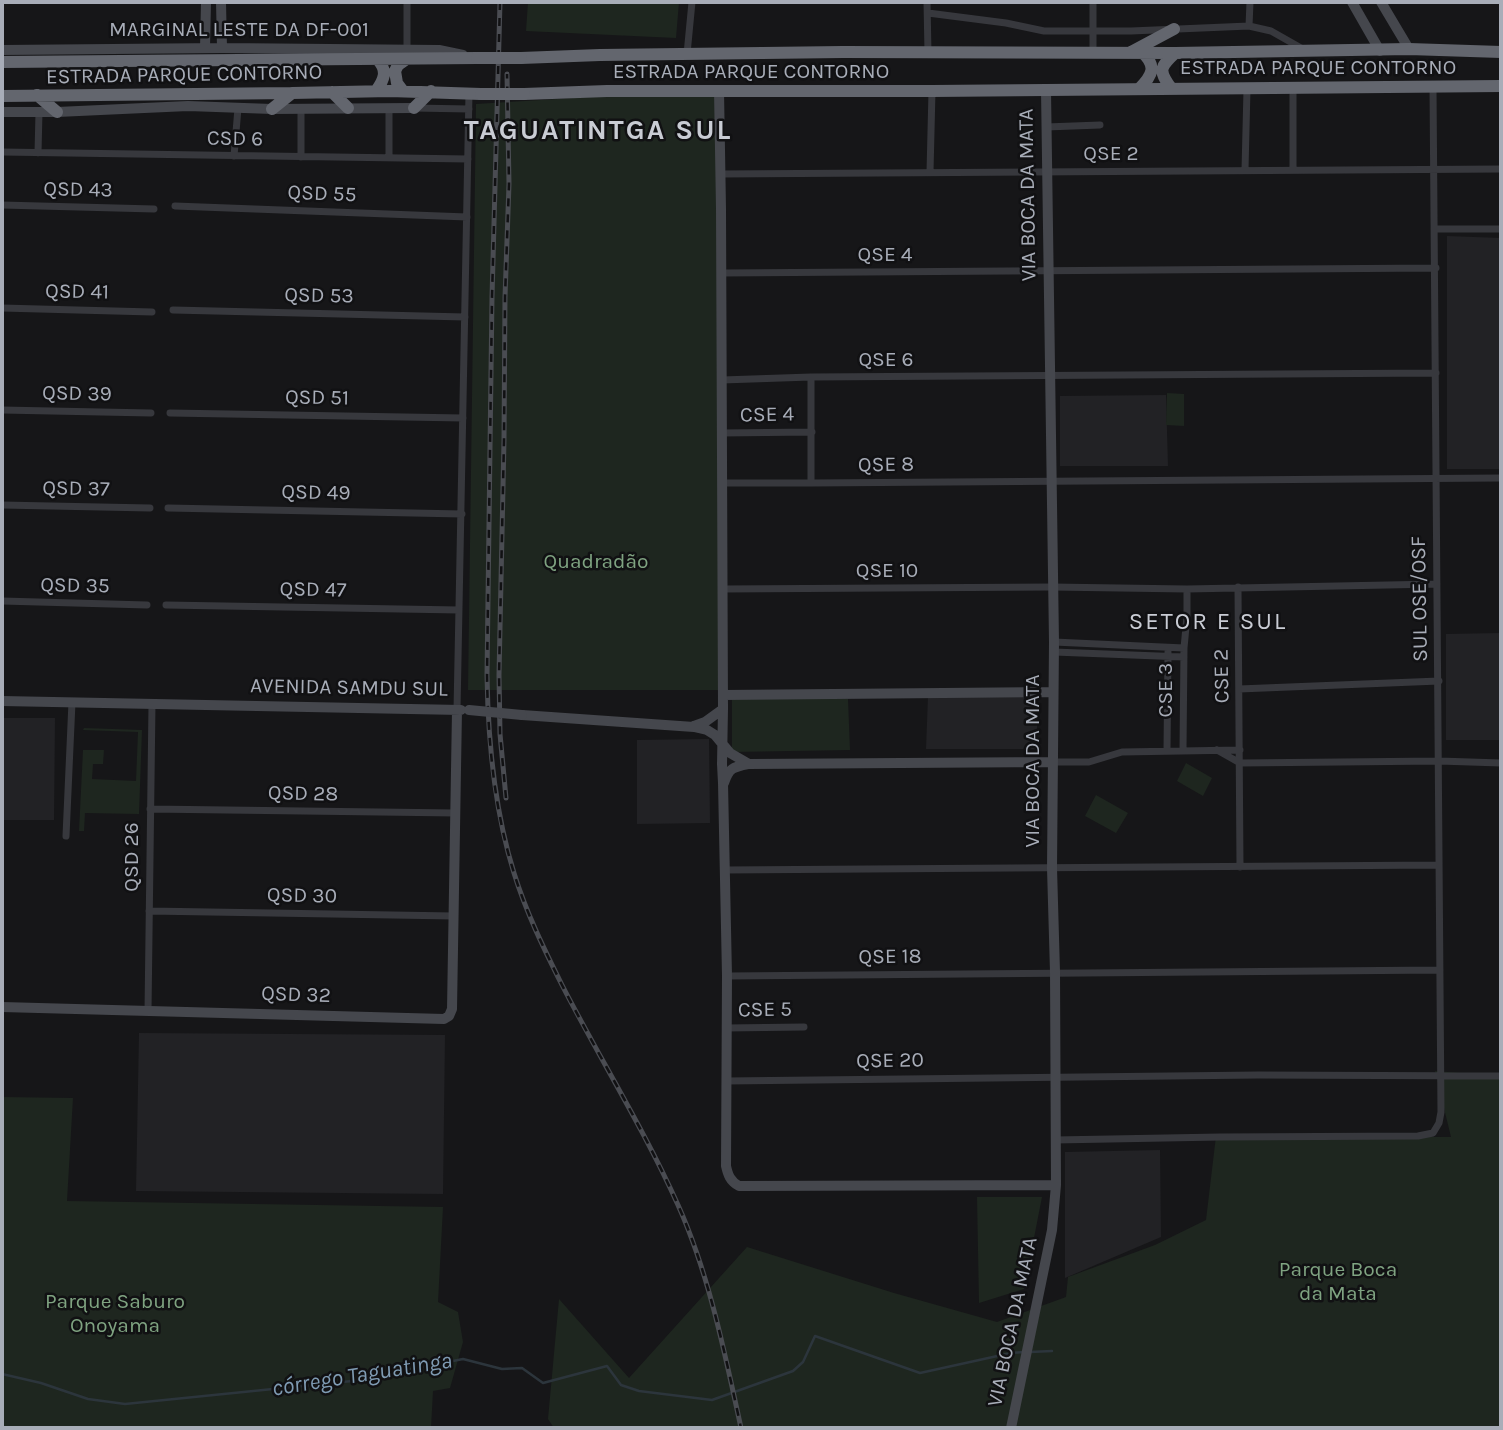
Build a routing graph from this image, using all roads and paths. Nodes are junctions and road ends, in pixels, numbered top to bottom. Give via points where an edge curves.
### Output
1 (407, 2) edge
2 (692, 2) edge
3 (927, 2) edge
4 (1093, 2) edge
5 (1250, 2) edge
6 (1352, 2) edge
7 (1381, 2) edge
8 (206, 4) edge
9 (221, 4) edge
10 (928, 13) junction
11 (1250, 26) junction
12 (1174, 29) junction
13 (1093, 31) junction
14 (130, 48) junction
15 (205, 48) junction
16 (222, 48) junction
17 (303, 49) junction
18 (1409, 49) junction
19 (2, 50) edge
20 (1380, 51) junction
21 (1093, 52) junction
22 (1136, 52) junction
23 (1308, 52) junction
24 (1501, 52) edge
25 (928, 53) junction
26 (1175, 53) junction
27 (687, 54) junction
28 (406, 55) junction
29 (315, 60) junction
30 (378, 60) junction
31 (141, 61) junction
32 (2, 62) edge
33 (1501, 86) edge
34 (1433, 87) junction
35 (1171, 88) junction
36 (1293, 88) junction
37 (1139, 89) junction
38 (1247, 89) junction
39 (719, 90) junction
40 (1046, 90) junction
41 (376, 91) junction
42 (403, 91) junction
43 (431, 91) junction
44 (332, 92) junction
45 (932, 92) junction
46 (292, 93) junction
47 (475, 94) junction
48 (37, 95) junction
49 (2, 96) edge
50 (238, 108) junction
51 (301, 108) junction
52 (348, 108) junction
53 (389, 108) junction
54 (414, 108) junction
55 (272, 109) junction
56 (469, 109) junction
57 (2, 112) edge
58 (39, 112) junction
59 (57, 112) junction
60 (1100, 125) dead end
61 (1046, 127) junction
62 (2, 152) edge
63 (38, 153) junction
64 (234, 156) junction
65 (301, 157) junction
66 (389, 158) junction
67 (468, 159) junction
68 (1434, 169) junction
69 (1501, 169) edge
70 (1245, 170) junction
71 (1293, 170) junction
72 (930, 172) junction
73 (1047, 172) junction
74 (720, 174) junction
75 (2, 205) edge
76 (175, 206) dead end
77 (154, 209) dead end
78 (467, 216) junction
79 (1434, 229) junction
80 (1501, 229) edge
81 (1436, 268) junction
82 (1049, 270) junction
83 (722, 273) junction
84 (2, 308) edge
85 (173, 310) dead end
86 (152, 312) dead end
87 (465, 317) junction
88 (1436, 373) junction
89 (1050, 375) junction
90 (811, 377) junction
91 (722, 380) junction
92 (2, 410) edge
93 (151, 413) dead end
94 (170, 413) dead end
95 (463, 418) junction
96 (812, 432) junction
97 (721, 433) junction
98 (1501, 478) edge
99 (1437, 479) junction
100 (1051, 481) junction
101 (722, 483) junction
102 (811, 484) junction
103 (2, 505) edge
104 (150, 508) dead end
105 (168, 508) dead end
106 (462, 514) junction
107 (1437, 584) junction
108 (1052, 587) junction
109 (1238, 587) junction
110 (1187, 589) junction
111 (723, 590) junction
112 (2, 601) edge
113 (147, 605) dead end
114 (166, 605) dead end
115 (459, 610) junction
116 (1054, 647) junction
117 (1168, 647) junction
118 (1184, 648) junction
119 (1168, 656) junction
120 (1184, 657) junction
121 (1439, 681) junction
122 (1239, 689) junction
123 (1053, 692) junction
124 (723, 695) junction
125 (2, 701) edge
126 (72, 702) junction
127 (152, 704) junction
128 (723, 709) junction
129 (457, 710) junction
130 (694, 727) junction
131 (722, 744) junction
132 (1167, 750) junction
133 (1183, 750) junction
134 (1217, 750) junction
135 (1240, 750) junction
136 (1439, 761) junction
137 (1053, 762) junction
138 (1240, 763) junction
139 (1501, 763) edge
140 (750, 764) junction
141 (723, 783) junction
142 (150, 809) junction
143 (456, 813) junction
144 (66, 836) dead end
145 (1439, 864) junction
146 (1240, 867) junction
147 (1052, 868) junction
148 (725, 870) junction
149 (149, 911) junction
150 (454, 916) junction
151 (1440, 970) junction
152 (1055, 972) junction
153 (726, 976) junction
154 (2, 1007) edge
155 (148, 1010) junction
156 (804, 1027) dead end
157 (726, 1028) junction
158 (1501, 1076) edge
159 (1055, 1077) junction
160 (1440, 1077) junction
161 (726, 1081) junction
162 (1055, 1140) junction
163 (1056, 1185) junction
164 (1012, 1423) edge

1 - 28 street
2 - 27 street
3 - 10 street
4 - 13 street
5 - 11 street
6 - 20 street
7 - 18 street
8 - 9 street
8 - 15 street
9 - 16 street
10 - 13 street via 1044,31
10 - 25 street
11 - 12 street
11 - 23 street via 1271,31
12 - 13 street
12 - 22 highway
13 - 21 street
14 - 15 street, MARGINAL LESTE DA DF-001
14 - 19 street, MARGINAL LESTE DA DF-001
14 - 31 highway
15 - 16 street, MARGINAL LESTE DA DF-001
16 - 17 street, MARGINAL LESTE DA DF-001
17 - 28 street, MARGINAL LESTE DA DF-001
17 - 29 highway
18 - 20 highway, ESTRADA PARQUE CONTORNO
18 - 24 highway, ESTRADA PARQUE CONTORNO
20 - 23 highway, ESTRADA PARQUE CONTORNO
21 - 22 highway, ESTRADA PARQUE CONTORNO
21 - 25 highway, ESTRADA PARQUE CONTORNO
22 - 26 highway, ESTRADA PARQUE CONTORNO
22 - 37 highway via 1150,60 1151,66 1148,80
23 - 26 highway, ESTRADA PARQUE CONTORNO
25 - 27 highway, ESTRADA PARQUE CONTORNO
26 - 35 highway via 1163,65 1162,73
27 - 28 highway, ESTRADA PARQUE CONTORNO, bridge via 476,59
28 - 30 highway, ESTRADA PARQUE CONTORNO
28 - 42 highway via 394,71
29 - 30 highway, ESTRADA PARQUE CONTORNO
29 - 31 highway, ESTRADA PARQUE CONTORNO
30 - 41 highway via 384,75
31 - 32 highway, ESTRADA PARQUE CONTORNO
33 - 34 highway, ESTRADA PARQUE CONTORNO
34 - 36 highway, ESTRADA PARQUE CONTORNO
34 - 68 street, SUL OSE/OSF
35 - 37 highway, ESTRADA PARQUE CONTORNO
35 - 38 highway, ESTRADA PARQUE CONTORNO
36 - 38 highway, ESTRADA PARQUE CONTORNO
36 - 71 street
37 - 40 highway, ESTRADA PARQUE CONTORNO
38 - 70 street
39 - 45 highway, ESTRADA PARQUE CONTORNO
39 - 47 highway, ESTRADA PARQUE CONTORNO, bridge
39 - 74 street
40 - 45 highway, ESTRADA PARQUE CONTORNO
40 - 61 street, VIA BOCA DA MATA
41 - 42 highway, ESTRADA PARQUE CONTORNO
41 - 44 highway, ESTRADA PARQUE CONTORNO
42 - 43 highway, ESTRADA PARQUE CONTORNO
43 - 47 highway, ESTRADA PARQUE CONTORNO
43 - 54 highway
44 - 46 highway, ESTRADA PARQUE CONTORNO
44 - 52 highway
45 - 72 street
46 - 48 highway, ESTRADA PARQUE CONTORNO
46 - 55 highway
47 - 56 street
48 - 49 highway, ESTRADA PARQUE CONTORNO
48 - 59 highway
50 - 55 street
50 - 59 street
50 - 64 street
51 - 52 street
51 - 55 street
51 - 65 street
52 - 53 street
53 - 54 street
53 - 66 street
54 - 56 street
56 - 67 street
57 - 58 street
58 - 59 street
58 - 63 street
60 - 61 street
61 - 73 street, VIA BOCA DA MATA
62 - 63 street, CSD 6
63 - 64 street, CSD 6
64 - 65 street, CSD 6
65 - 66 street, CSD 6
66 - 67 street, CSD 6
67 - 78 street
68 - 69 street, QSE 2
68 - 71 street, QSE 2
68 - 79 street, SUL OSE/OSF
70 - 71 street, QSE 2
70 - 73 street, QSE 2
72 - 73 street, QSE 2
72 - 74 street, QSE 2
73 - 82 street, VIA BOCA DA MATA
74 - 83 street
75 - 77 street, QSD 43
76 - 78 street, QSD 55
78 - 87 street
79 - 80 street
79 - 81 street, SUL OSE/OSF
81 - 82 street, QSE 4
81 - 88 street, SUL OSE/OSF
82 - 83 street, QSE 4
82 - 89 street, VIA BOCA DA MATA
83 - 91 street
84 - 86 street, QSD 41
85 - 87 street, QSD 53
87 - 95 street
88 - 89 street, QSE 6
88 - 99 street, SUL OSE/OSF
89 - 90 street, QSE 6
89 - 100 street, VIA BOCA DA MATA
90 - 91 street, QSE 6
90 - 96 street
91 - 97 street
92 - 93 street, QSD 39
94 - 95 street, QSD 51
95 - 106 street
96 - 97 street, CSE 4
96 - 102 street
97 - 101 street
98 - 99 street, QSE 8
99 - 100 street, QSE 8
99 - 107 street, SUL OSE/OSF
100 - 102 street, QSE 8
100 - 108 street, VIA BOCA DA MATA
101 - 102 street, QSE 8
101 - 111 street
103 - 104 street, QSD 37
105 - 106 street, QSD 49
106 - 115 street
107 - 109 street, QSE 10
107 - 121 street, SUL OSE/OSF
108 - 110 street, QSE 10
108 - 111 street, QSE 10
108 - 116 street, VIA BOCA DA MATA
109 - 110 street, QSE 10
109 - 122 street, CSE 2
110 - 118 street, CSE 3
111 - 124 street
112 - 113 street, QSD 35
114 - 115 street, QSD 47
115 - 129 street
116 - 117 street
116 - 119 street
116 - 123 street, VIA BOCA DA MATA
117 - 118 street
117 - 119 street, CSE 3
118 - 120 street, CSE 3
119 - 120 street
119 - 132 street, CSE 3
120 - 133 street, CSE 3
121 - 122 street
121 - 136 street, SUL OSE/OSF
122 - 135 street, CSE 2
123 - 124 street
123 - 137 street, VIA BOCA DA MATA
124 - 128 street
125 - 126 street, AVENIDA SAMDU SUL
126 - 127 street, AVENIDA SAMDU SUL
126 - 144 street
127 - 129 street, AVENIDA SAMDU SUL
127 - 142 street, QSD 26
128 - 130 street
128 - 131 street
129 - 130 street, AVENIDA SAMDU SUL, bridge
129 - 143 street
130 - 131 street, AVENIDA SAMDU SUL via 712,732
131 - 140 street, AVENIDA SAMDU SUL
131 - 141 street
132 - 133 street
132 - 137 street via 1122,752 1089,762
133 - 134 street
134 - 135 street
134 - 138 street
135 - 138 street, CSE 2
136 - 138 street
136 - 139 street
136 - 145 street, SUL OSE/OSF
137 - 140 street
137 - 147 street, VIA BOCA DA MATA
138 - 146 street, CSE 2
140 - 141 street via 732,768
141 - 148 street
142 - 143 street, QSD 28
142 - 149 street, QSD 26
143 - 150 street
145 - 146 street
145 - 151 street, SUL OSE/OSF
146 - 147 street
147 - 148 street
147 - 152 street, VIA BOCA DA MATA
148 - 153 street
149 - 150 street, QSD 30
149 - 155 street, QSD 26
150 - 155 street, QSD 32 via 452,1009 444,1019
151 - 152 street, QSE 18
151 - 160 street, SUL OSE/OSF
152 - 153 street, QSE 18
152 - 159 street, VIA BOCA DA MATA
153 - 157 street
154 - 155 street, QSD 32
156 - 157 street, CSE 5
157 - 161 street
158 - 160 street, QSE 20
159 - 160 street, QSE 20
159 - 161 street, QSE 20
159 - 162 street, VIA BOCA DA MATA
160 - 162 street, SUL OSE/OSF via 1437,1129 1418,1136
161 - 163 street via 726,1166 739,1186
162 - 163 street, VIA BOCA DA MATA
163 - 164 street, VIA BOCA DA MATA via 1052,1230

